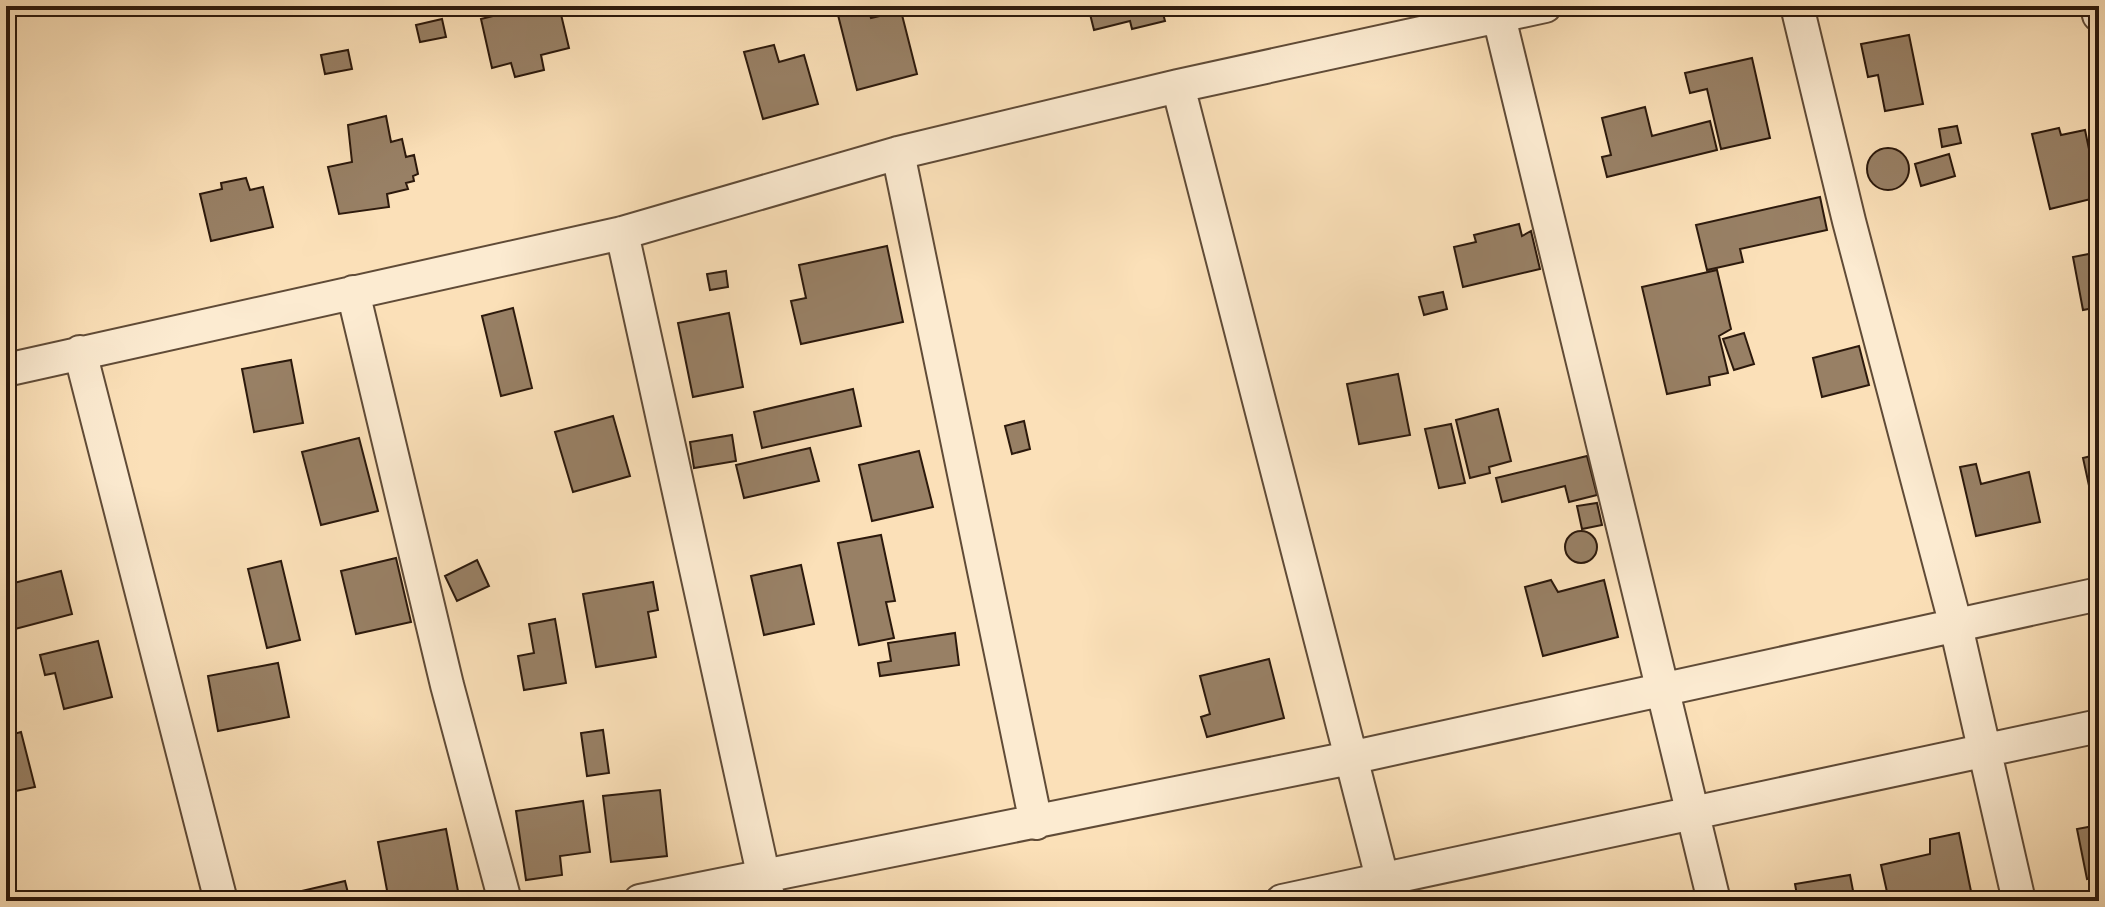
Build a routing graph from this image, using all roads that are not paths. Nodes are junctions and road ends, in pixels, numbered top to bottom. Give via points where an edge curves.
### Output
1 (1545, 6) edge
2 (1797, 6) edge
3 (2097, 6) edge
4 (2099, 15) edge
5 (1499, 17) junction
6 (1178, 86) junction
7 (898, 153) junction
8 (622, 233) junction
9 (353, 292) junction
10 (80, 352) junction
11 (6, 370) edge
12 (2099, 594) edge
13 (1956, 626) junction
14 (1664, 691) junction
15 (2099, 726) edge
16 (1982, 753) junction
17 (1350, 758) junction
18 (1693, 812) junction
19 (1036, 823) junction
20 (766, 888) edge
21 (1386, 891) edge
22 (221, 901) edge
23 (505, 901) edge
24 (640, 901) edge
25 (1282, 901) edge
26 (1714, 901) edge
27 (2019, 901) edge

1 - 5 street
2 - 13 street
3 - 4 street
5 - 6 street
5 - 14 street
6 - 7 street
6 - 17 street
7 - 8 street
7 - 19 street
8 - 9 street
8 - 20 street
9 - 10 street
9 - 23 street
10 - 11 street
10 - 22 street
12 - 13 street
13 - 14 street
13 - 16 street
14 - 17 street
14 - 18 street
15 - 16 street
16 - 18 street
16 - 27 street
17 - 19 street
17 - 21 street
18 - 21 street
18 - 26 street
19 - 20 street
20 - 24 street
21 - 25 street

